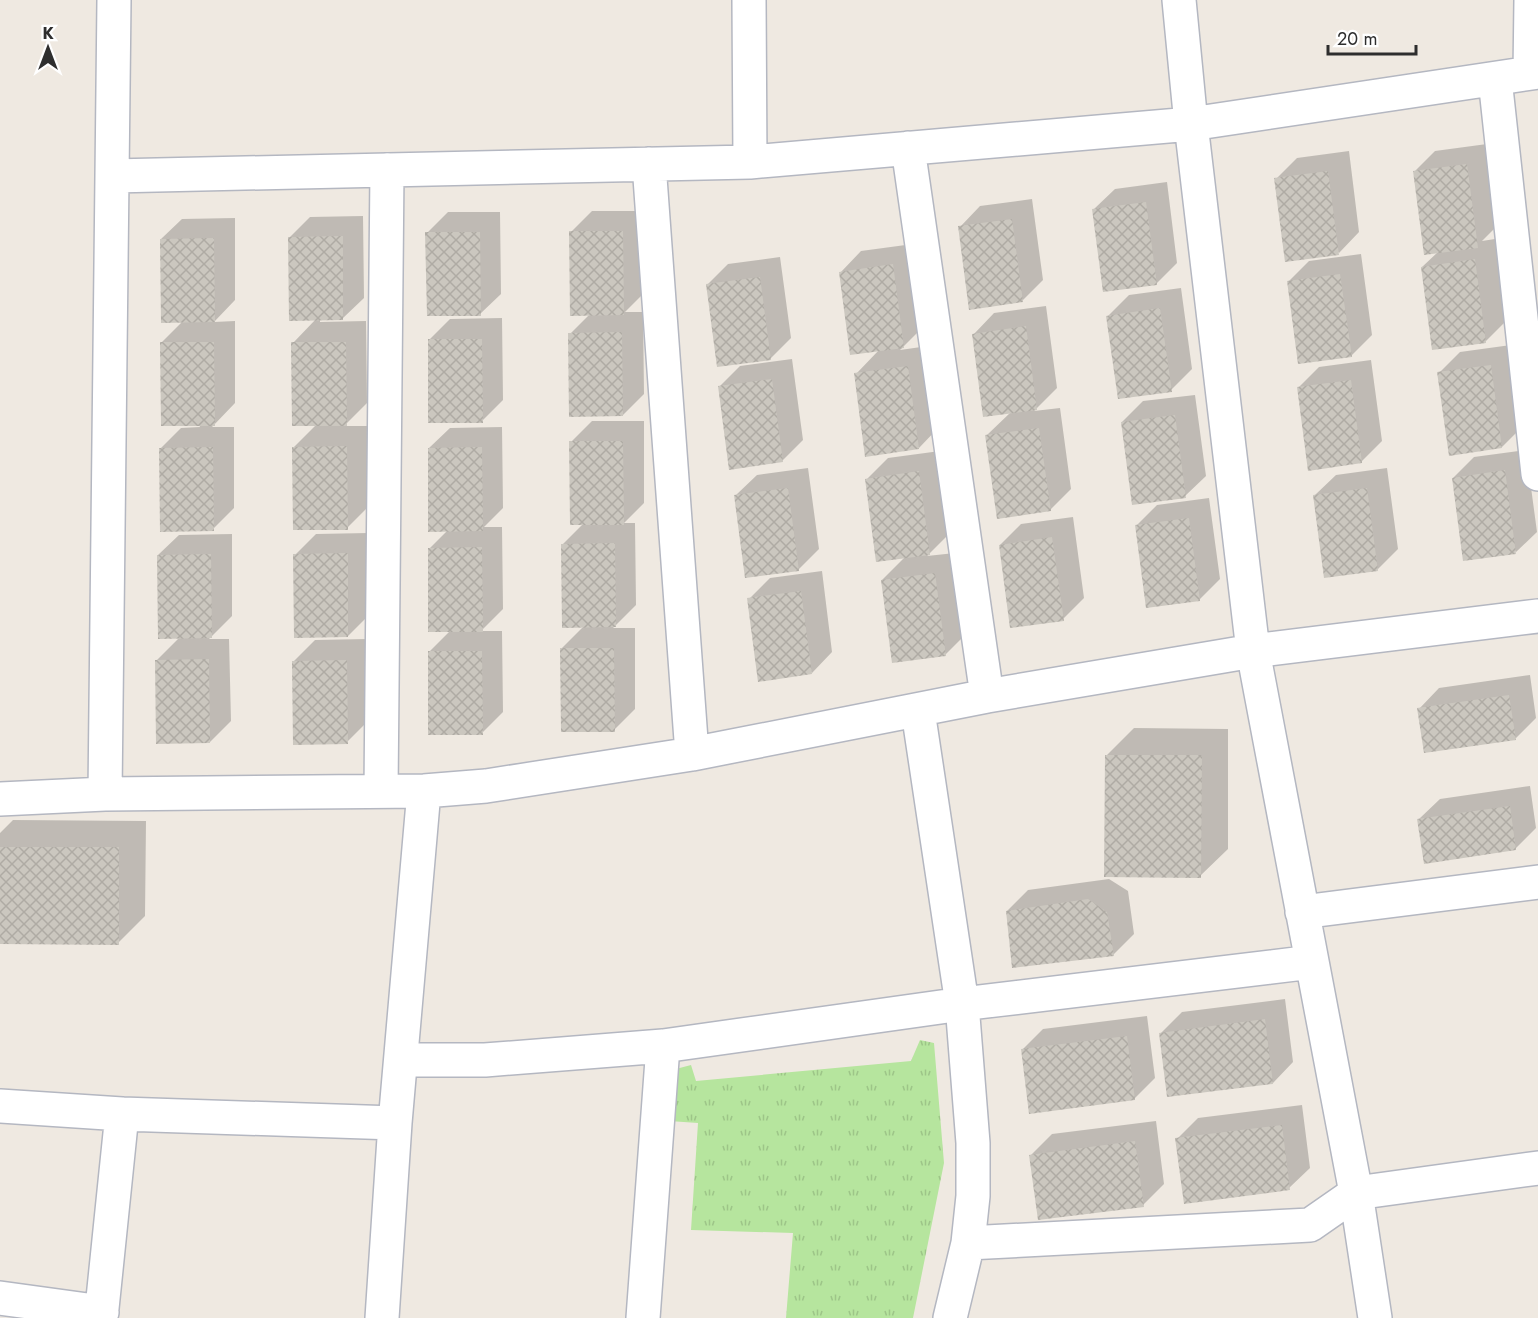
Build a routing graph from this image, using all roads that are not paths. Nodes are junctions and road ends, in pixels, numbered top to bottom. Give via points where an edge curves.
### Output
1 (114, 0) edge
2 (748, 0) edge
3 (1179, 0) edge
4 (1532, 0) edge
5 (1534, 72) edge
6 (1495, 79) junction
7 (1191, 124) junction
8 (908, 148) junction
9 (750, 162) junction
10 (649, 164) junction
11 (387, 170) junction
12 (113, 176) junction
13 (1538, 474) edge
14 (1538, 616) edge
15 (1253, 651) junction
16 (987, 696) junction
17 (918, 711) junction
18 (693, 754) junction
19 (381, 791) junction
20 (424, 791) junction
21 (105, 794) junction
22 (0, 799) edge
23 (1538, 882) edge
24 (1302, 912) junction
25 (1312, 962) junction
26 (962, 1004) junction
27 (663, 1046) junction
28 (401, 1060) junction
29 (0, 1106) edge
30 (122, 1114) junction
31 (395, 1123) junction
32 (1538, 1168) edge
33 (1356, 1193) junction
34 (968, 1243) junction
35 (0, 1299) edge
36 (101, 1315) edge
37 (382, 1318) edge
38 (643, 1318) edge
39 (950, 1318) edge
40 (1375, 1318) edge

1 - 12 street
2 - 9 street
3 - 7 street
4 - 5 street
5 - 6 street
6 - 7 street
6 - 13 street
7 - 8 street
7 - 15 street
8 - 9 street
8 - 16 street
9 - 10 street
10 - 11 street
10 - 18 street
11 - 12 street
11 - 19 street
12 - 21 street
14 - 15 street
15 - 16 street
15 - 24 street
16 - 17 street
17 - 18 street
17 - 26 street
18 - 20 street via 486,786
19 - 20 street
19 - 21 street
20 - 28 street
21 - 22 street
23 - 24 street
24 - 25 street
25 - 26 street
25 - 33 street
26 - 27 street
26 - 34 street via 973,1143
27 - 28 street via 485,1060
27 - 38 street
28 - 31 street
29 - 30 street
30 - 31 street
30 - 36 street
31 - 37 street
32 - 33 street
33 - 34 street via 1310,1225
33 - 40 street
34 - 39 street
35 - 36 street

